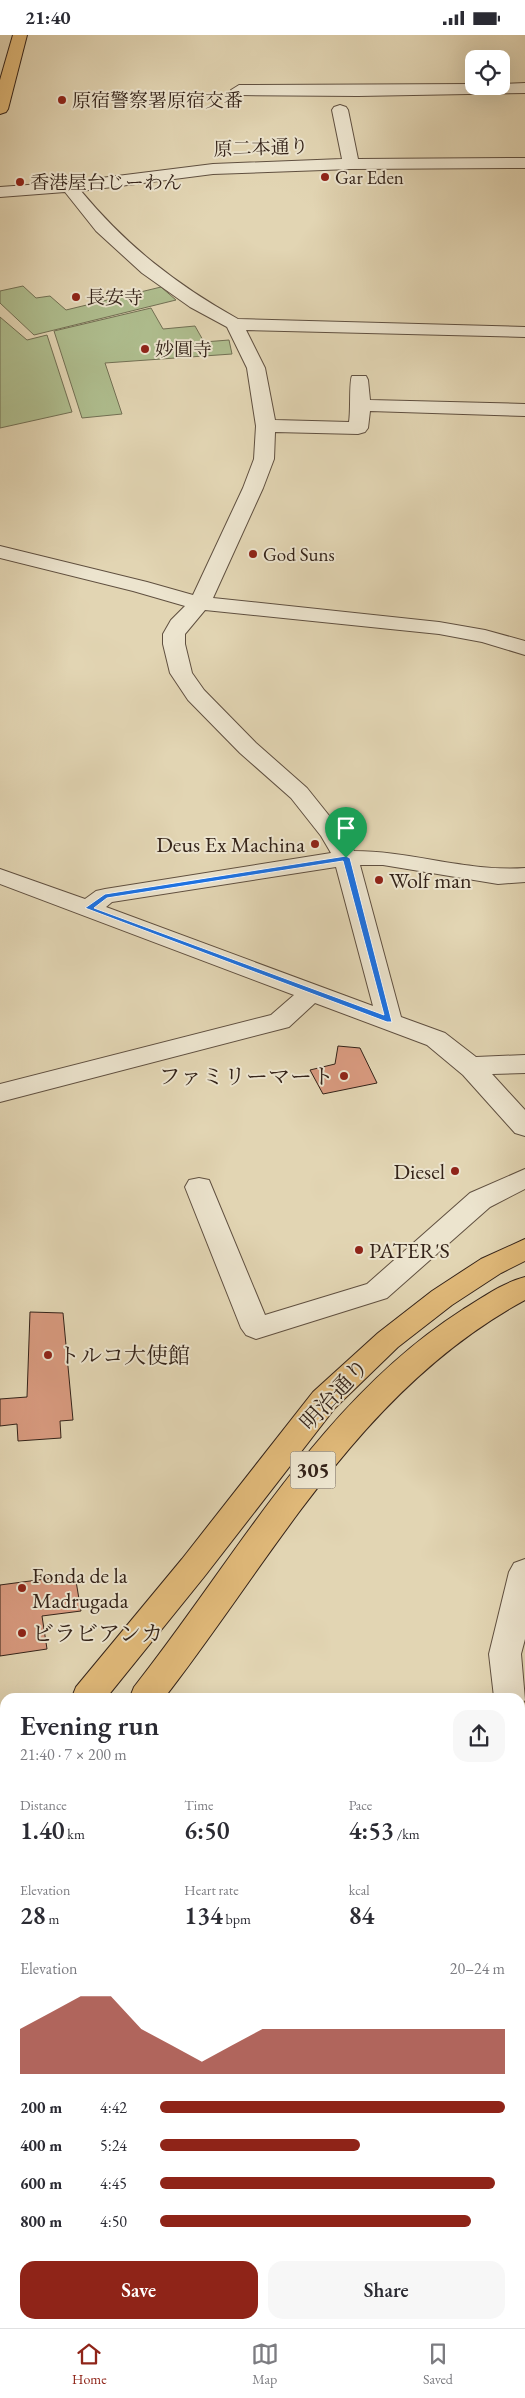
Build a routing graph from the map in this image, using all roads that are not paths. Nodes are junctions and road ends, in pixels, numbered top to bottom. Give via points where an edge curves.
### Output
1 (20, 35) edge
2 (525, 88) edge
3 (239, 90) dead end
4 (0, 109) edge
5 (340, 110) dead end
6 (525, 163) edge
7 (351, 164) junction
8 (68, 187) junction
9 (0, 192) edge
10 (234, 324) junction
11 (525, 332) edge
12 (360, 379) dead end
13 (361, 405) junction
14 (525, 410) edge
15 (266, 426) junction
16 (0, 552) edge
17 (200, 603) junction
18 (525, 648) edge
19 (346, 858) junction
20 (525, 875) edge
21 (0, 876) edge
22 (27, 886) junction
23 (0, 898) edge
24 (89, 908) junction
25 (312, 992) junction
26 (389, 1020) junction
27 (525, 1064) edge
28 (470, 1066) junction
29 (0, 1093) edge
30 (525, 1127) edge
31 (525, 1178) edge
32 (199, 1187) dead end
33 (525, 1249) edge
34 (525, 1287) edge
35 (525, 1572) edge
36 (91, 1693) edge
37 (149, 1693) edge
38 (510, 1693) edge

1 - 4 main road
2 - 3 street
5 - 7 street
6 - 7 street, 原二本通り
7 - 8 street, 原二本通り via 214,169
8 - 9 street, 原二本通り
8 - 10 street via 102,227 148,269 196,303
10 - 11 street
10 - 15 street via 256,368
12 - 13 street
13 - 14 street
13 - 15 street via 358,428
15 - 17 street via 264,459 253,489
16 - 17 street
17 - 18 street via 439,628 485,636
17 - 19 street via 174,635 181,673 196,695 248,748 299,793
19 - 20 street via 383,859 498,877
19 - 24 street via 105,896
19 - 26 street
21 - 22 street
22 - 23 street via 12,897
22 - 24 street
24 - 25 street
25 - 26 street
25 - 29 street via 280,1021
26 - 28 street via 436,1039
27 - 28 street
28 - 30 street
31 - 32 street via 480,1200 377,1291 256,1328
33 - 36 main road, 明治通り / 305 via 491,1266 442,1298 388,1340 324,1399
34 - 37 main road, 明治通り / 305 via 454,1329 417,1358 368,1407 312,1472
35 - 38 street via 505,1654

